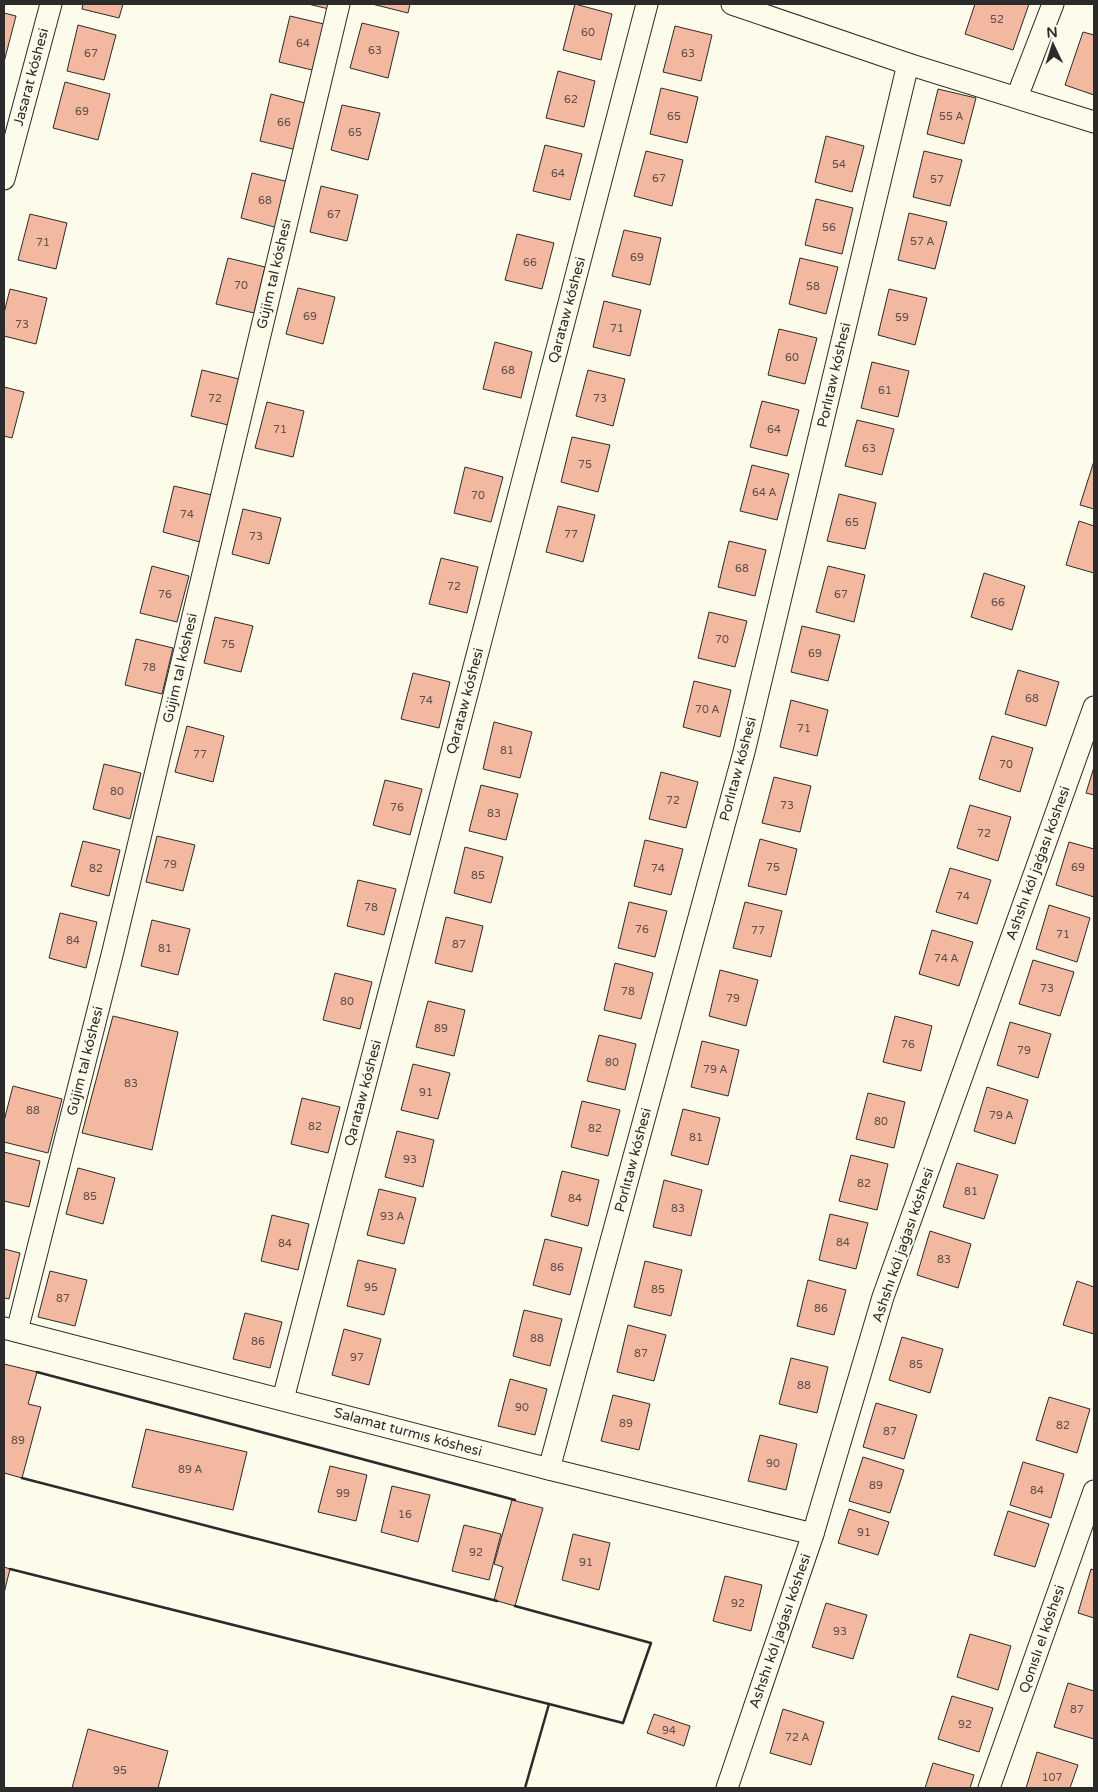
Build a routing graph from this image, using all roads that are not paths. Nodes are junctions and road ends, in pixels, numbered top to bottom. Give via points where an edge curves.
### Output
1 (51, 4) edge
2 (339, 4) edge
3 (647, 4) edge
4 (732, 4) edge
5 (1053, 4) edge
6 (758, 8) edge
7 (908, 64) junction
8 (1017, 97) junction
9 (1094, 122) edge
10 (4, 179) edge
11 (1094, 707) edge
12 (10, 1329) edge
13 (283, 1399) junction
14 (550, 1469) junction
15 (1094, 1490) edge
16 (813, 1534) junction
17 (727, 1788) edge
18 (989, 1788) edge

1 - 10 street, Jasarat kóshesi
2 - 12 street, Gújim tal kóshesi via 115,941
3 - 13 street, Qarataw kóshesi
4 - 6 street
5 - 8 street
6 - 7 street
7 - 8 street
7 - 14 street, Porlıtaw kóshesi via 744,752
8 - 9 street
11 - 16 street, Ashshı kól jaǵası kóshesi via 883,1297
12 - 13 street, Salamat turmıs kóshesi
13 - 14 street, Salamat turmıs kóshesi
14 - 16 street, Salamat turmıs kóshesi
15 - 18 street, Qonıslı el kóshesi
16 - 17 street, Ashshı kól jaǵası kóshesi

